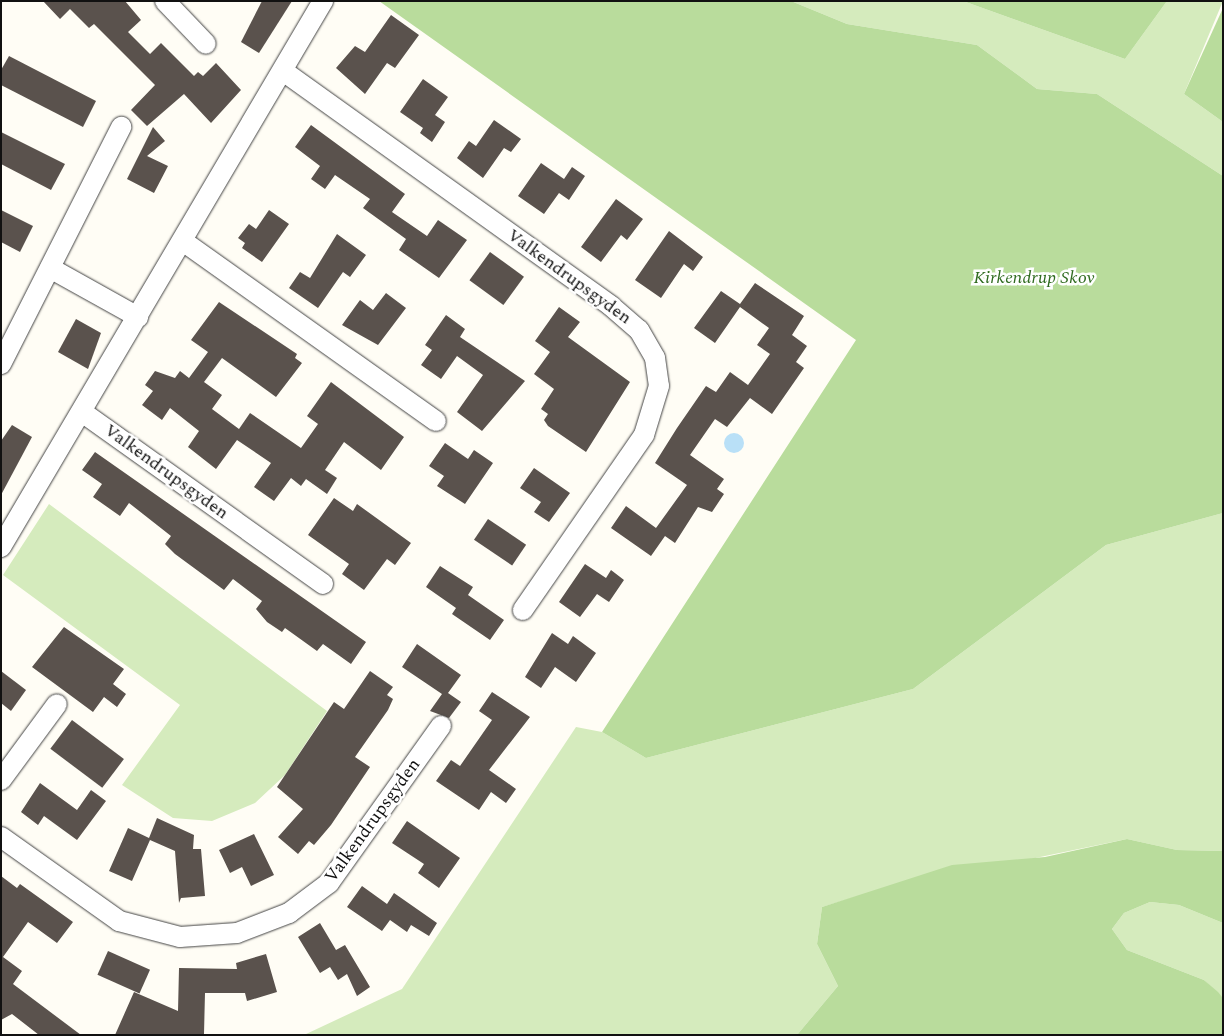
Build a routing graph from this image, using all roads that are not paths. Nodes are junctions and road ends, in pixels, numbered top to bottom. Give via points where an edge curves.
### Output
1 (165, 1) edge
2 (323, 1) edge
3 (206, 44) dead end
4 (283, 71) junction
5 (121, 127) dead end
6 (184, 242) junction
7 (50, 268) junction
8 (138, 317) junction
9 (1, 364) edge
10 (82, 412) junction
11 (436, 421) dead end
12 (1, 547) edge
13 (323, 584) dead end
14 (523, 610) dead end
15 (57, 704) dead end
16 (441, 726) dead end
17 (1, 780) edge
18 (1, 837) edge

1 - 3 street
2 - 4 street
4 - 6 street
4 - 14 street, Valkendrupsgyden via 611,306 639,330 655,358 659,386 644,435
5 - 7 street
6 - 8 street
6 - 11 street
7 - 8 street
7 - 9 street
8 - 10 street
10 - 12 street
10 - 13 street, Valkendrupsgyden
15 - 17 street
16 - 18 street, Valkendrupsgyden via 330,882 289,913 238,933 180,937 120,920

